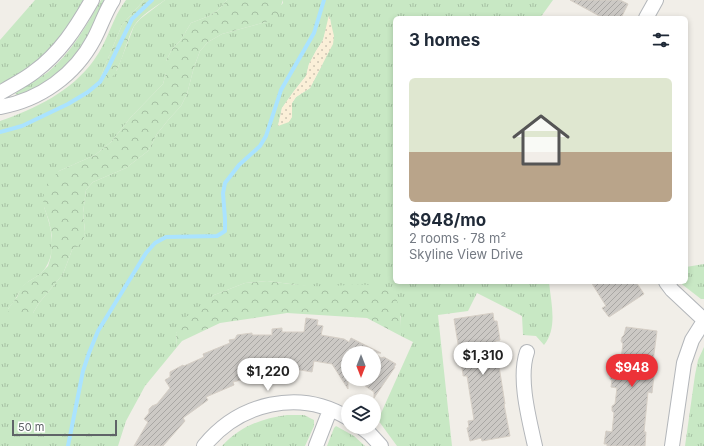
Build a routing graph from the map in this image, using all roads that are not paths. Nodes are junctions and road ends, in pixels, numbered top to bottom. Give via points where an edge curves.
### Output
1 (92, 0) edge
2 (113, 0) edge
3 (656, 0) edge
4 (647, 16) edge
5 (0, 93) edge
6 (0, 107) edge
7 (668, 284) edge
8 (704, 320) edge
9 (527, 352) dead end
10 (330, 410) junction
11 (341, 415) edge
12 (370, 434) edge
13 (204, 446) edge
14 (316, 446) edge
15 (381, 446) edge
16 (535, 446) edge
17 (672, 446) edge

1 - 5 street via 61,49 33,73
2 - 6 street via 94,39 71,70 34,97
3 - 4 street
7 - 8 street
8 - 17 street via 692,340 684,363
9 - 16 street via 523,380
10 - 11 street
10 - 13 street via 302,403 271,405 256,409 227,423
10 - 14 street
12 - 15 street

